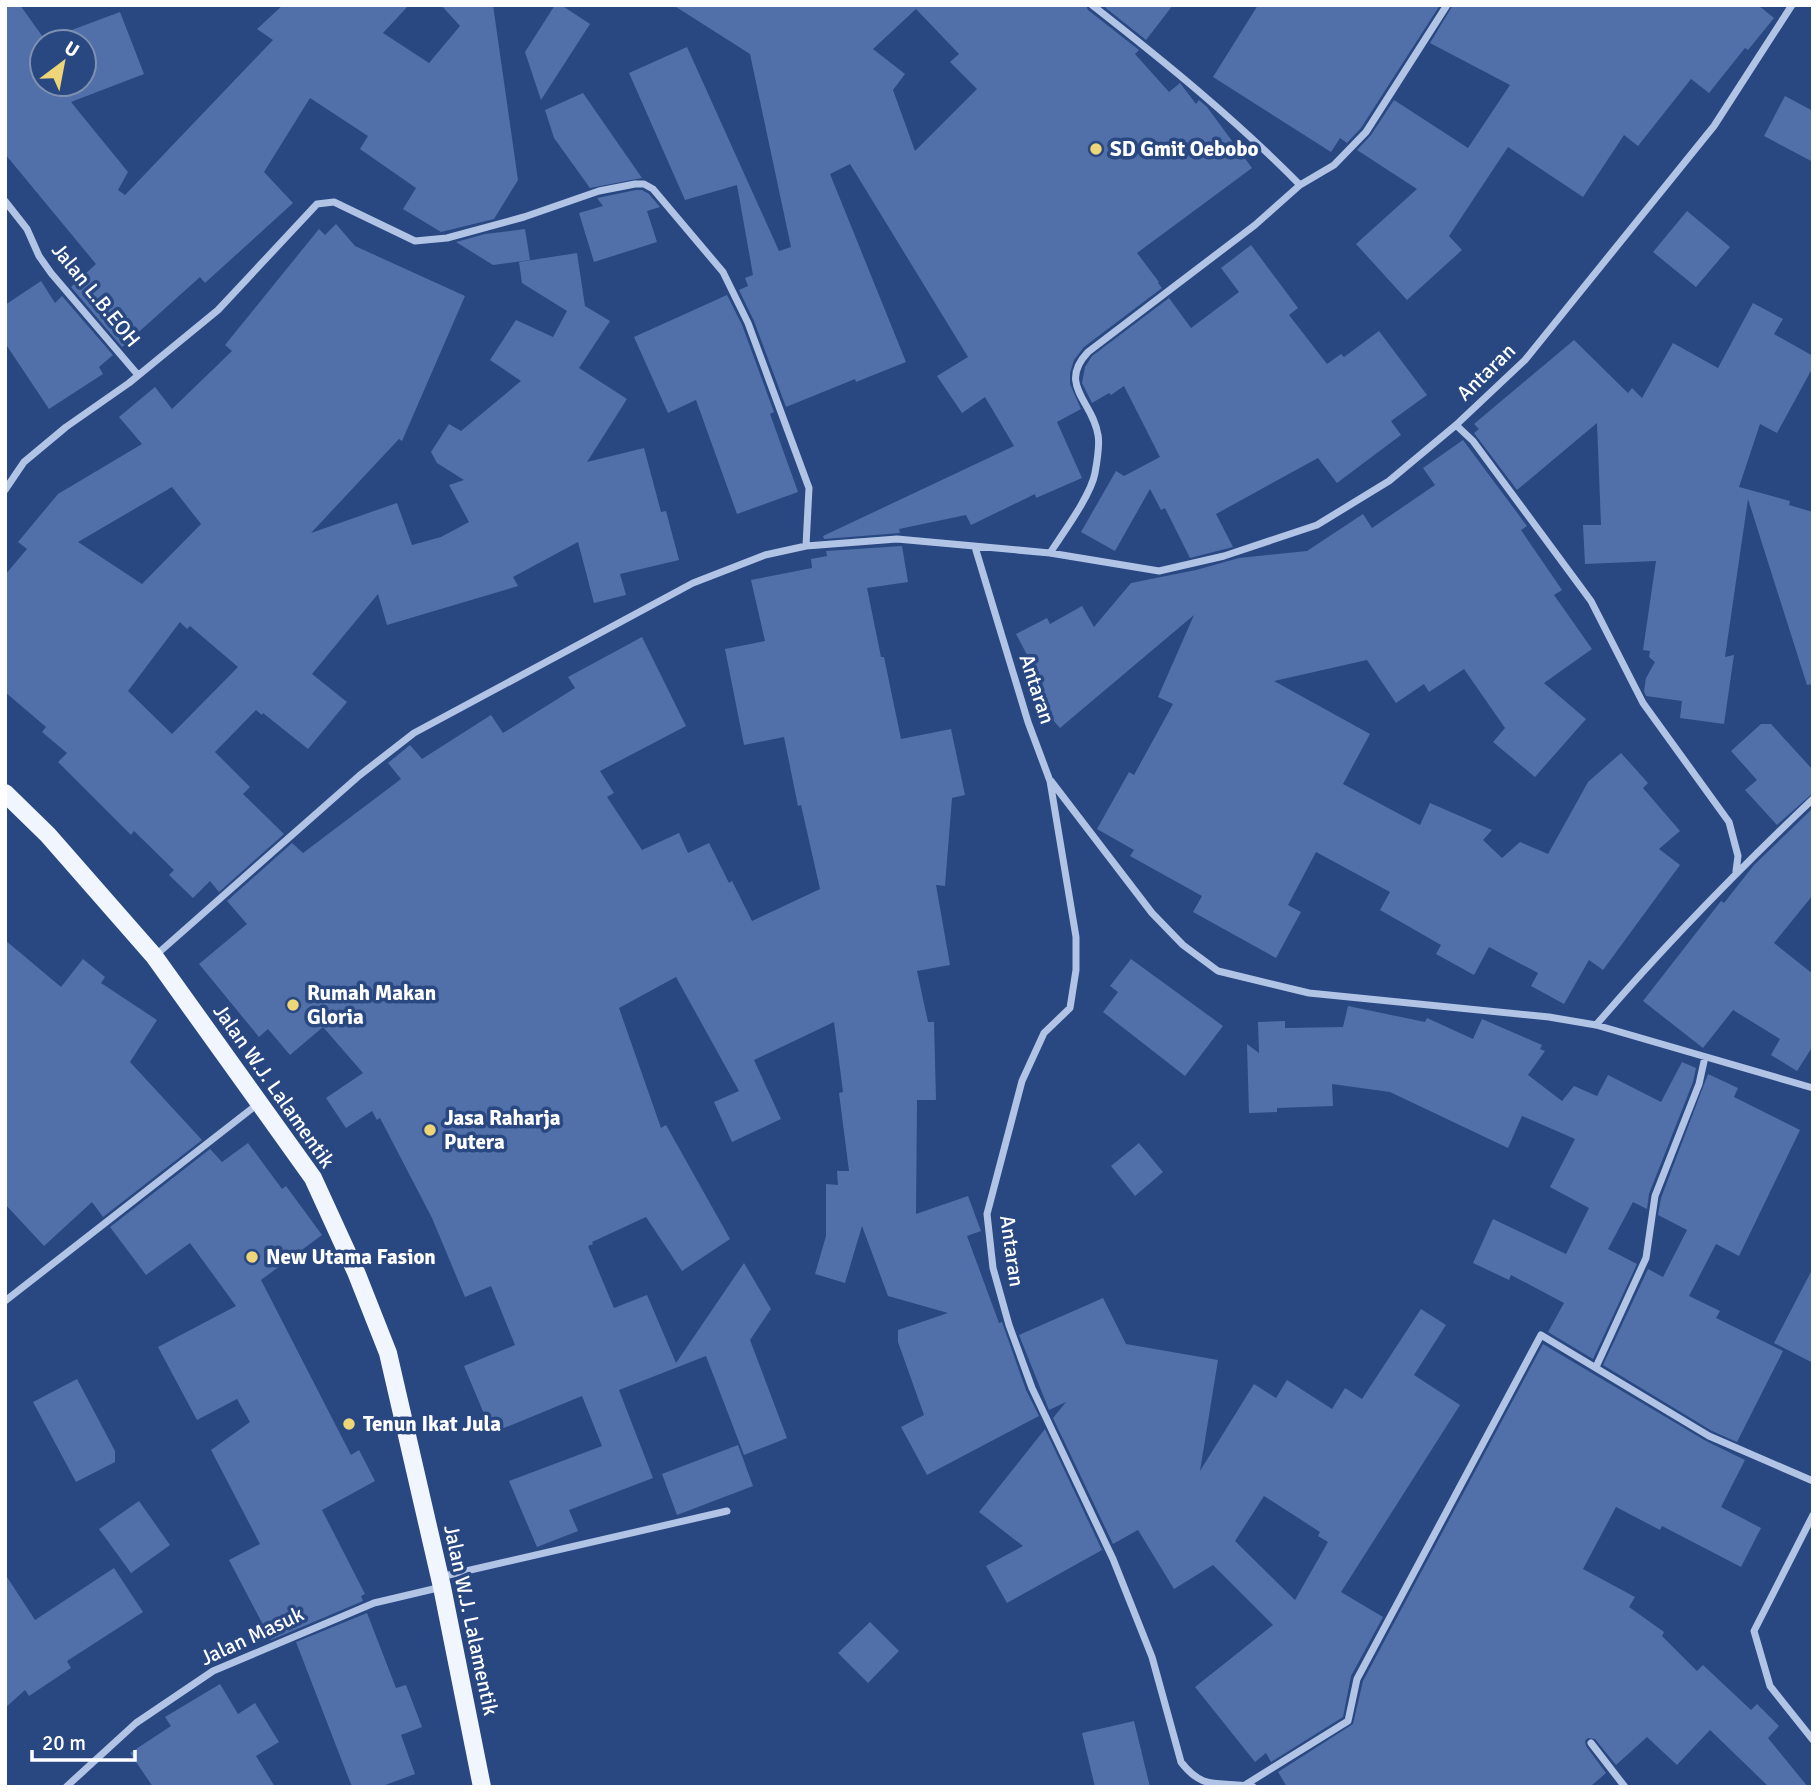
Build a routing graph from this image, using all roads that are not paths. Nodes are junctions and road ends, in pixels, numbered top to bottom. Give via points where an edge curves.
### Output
1 (1092, 5) edge
2 (1447, 5) edge
3 (1792, 5) edge
4 (1300, 185) junction
5 (5, 201) edge
6 (138, 375) junction
7 (1456, 425) junction
8 (5, 490) edge
9 (806, 546) junction
10 (975, 547) junction
11 (1050, 553) junction
12 (1051, 781) junction
13 (5, 793) edge
14 (1813, 799) edge
15 (1736, 871) junction
16 (154, 956) junction
17 (1596, 1025) junction
18 (1704, 1057) junction
19 (1813, 1088) edge
20 (260, 1102) junction
21 (5, 1301) edge
22 (1595, 1367) junction
23 (1813, 1481) edge
24 (727, 1511) dead end
25 (1813, 1515) edge
26 (441, 1582) junction
27 (1813, 1740) edge
28 (1591, 1743) dead end
29 (1244, 1785) edge
30 (66, 1787) edge
31 (482, 1787) edge
32 (1253, 1787) edge
33 (1625, 1787) edge

1 - 4 street via 1191,83
2 - 4 street via 1366,132 1334,165
3 - 7 street, Antaran via 1714,125 1525,360
4 - 11 street via 1076,365 1076,384 1098,434 1095,475
5 - 6 street, Jalan L.B.EOH via 51,273
6 - 8 street via 24,462
6 - 9 street via 218,310 317,204 334,202 415,241 435,240 599,191 644,184 723,272 748,323 809,488
7 - 11 street, Antaran via 1389,481 1317,525 1224,556 1159,571
7 - 15 street via 1473,440 1591,601 1643,703 1729,822 1738,856
9 - 10 street via 897,539
9 - 16 street via 765,555 692,583 414,733
10 - 11 street, Antaran
10 - 12 street, Antaran via 1028,722
12 - 17 street via 1153,913 1183,946 1218,971 1309,993
12 - 29 street, Antaran via 1076,937 1076,970 1070,1008 1044,1033 1022,1081 987,1214 993,1268 1032,1388 1113,1559 1152,1657 1181,1762 1190,1777 1206,1787
13 - 16 main road, Jalan W.J. Lalamentik
14 - 15 street
15 - 17 street
16 - 20 main road, Jalan W.J. Lalamentik
17 - 18 street
18 - 19 street
18 - 22 street via 1699,1084 1655,1196 1646,1258
20 - 21 street
20 - 26 main road, Jalan W.J. Lalamentik via 313,1178 388,1353
22 - 23 street via 1709,1436
22 - 29 street via 1541,1335 1357,1679 1348,1721
24 - 26 street, Jalan Masuk
25 - 27 street via 1754,1631 1770,1686
26 - 30 street, Jalan Masuk via 373,1603 213,1671 136,1723
26 - 31 main road, Jalan W.J. Lalamentik
28 - 33 street
29 - 32 street, Antaran

